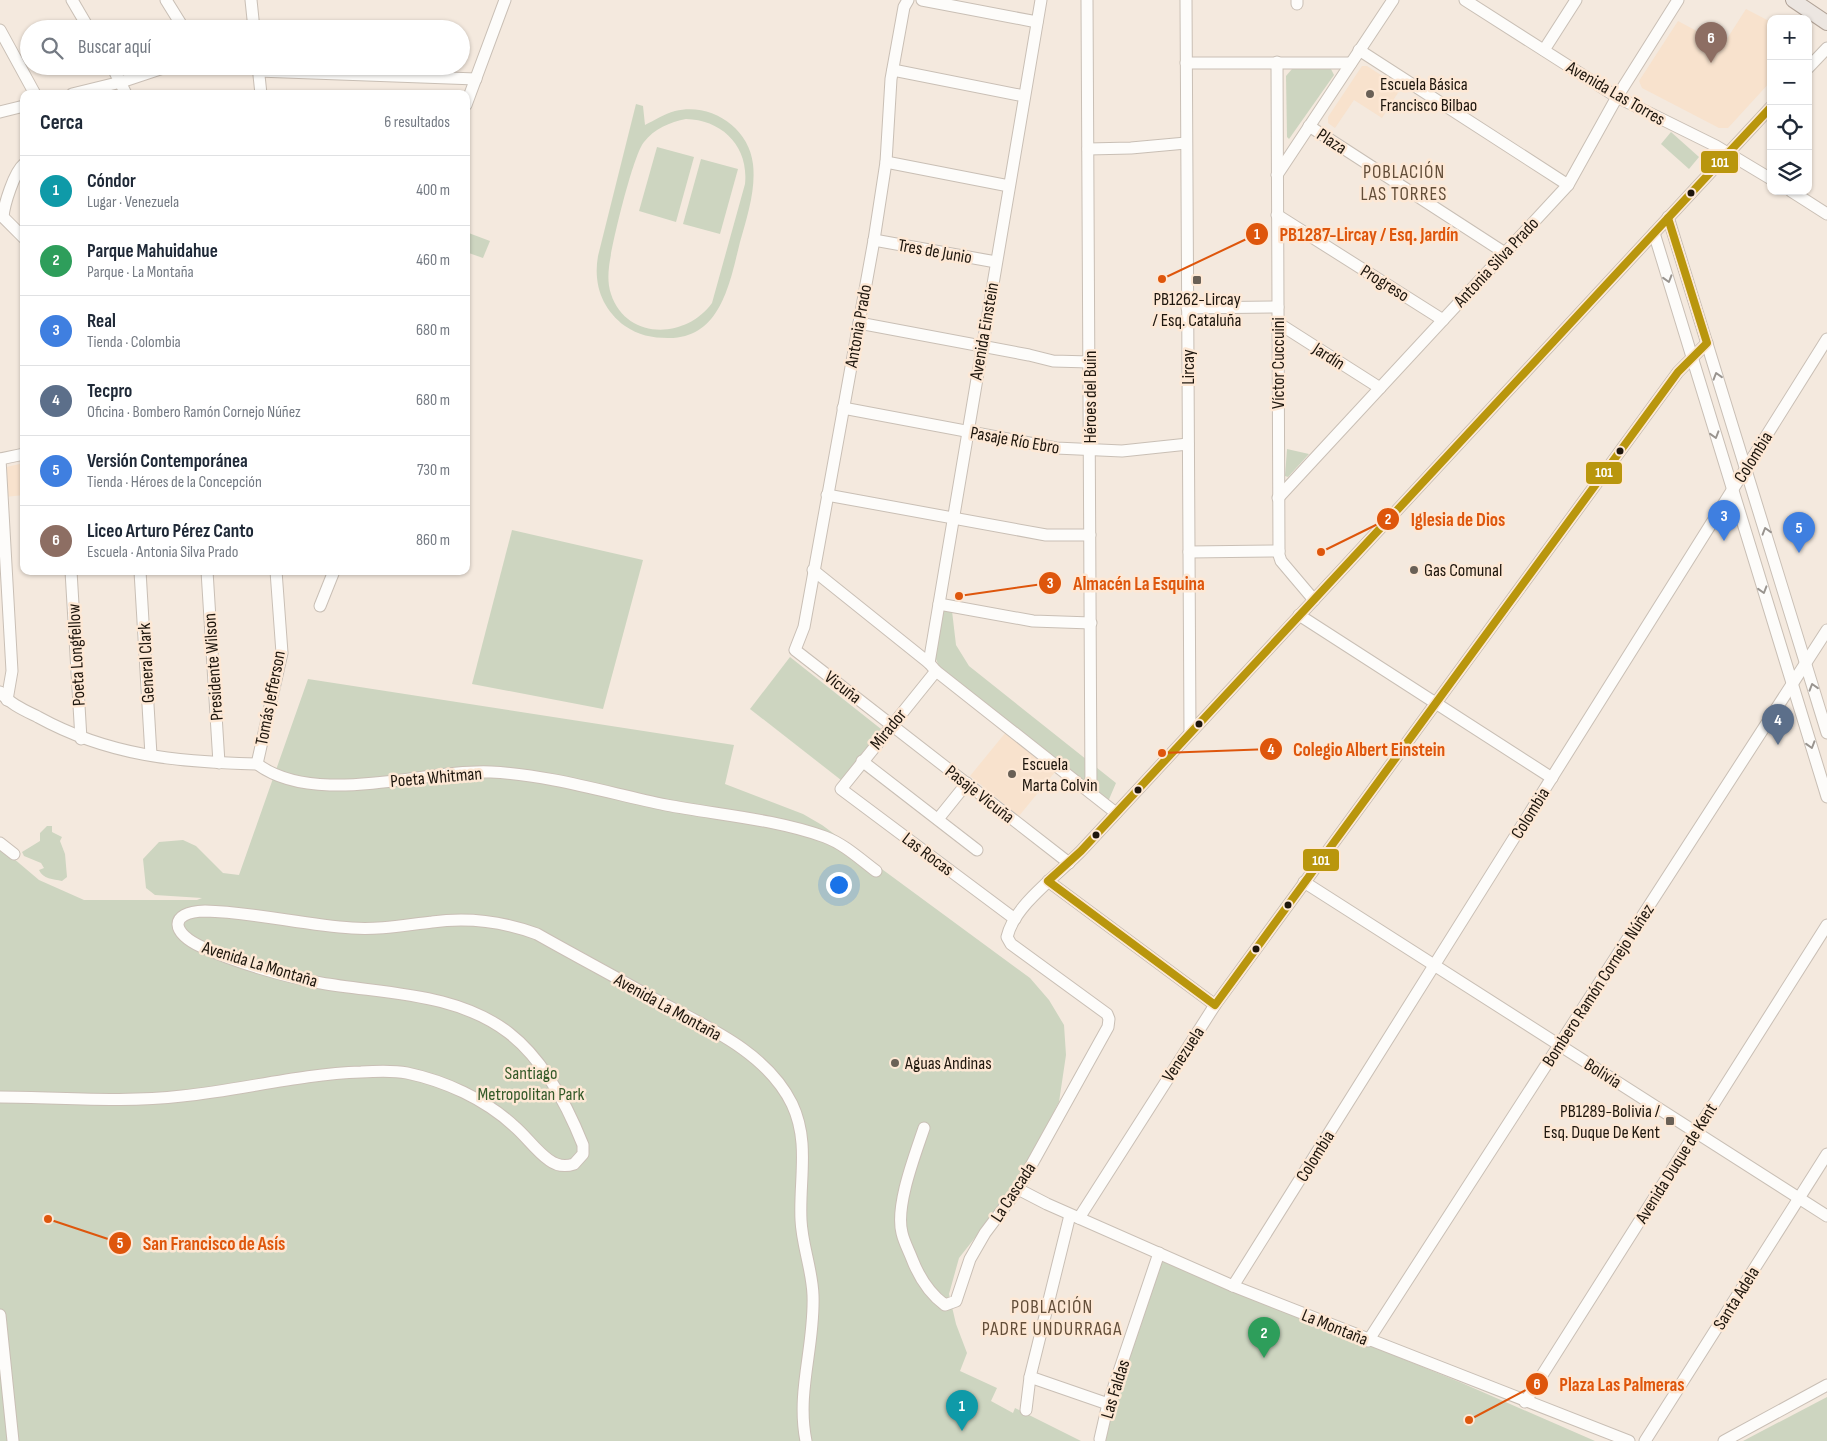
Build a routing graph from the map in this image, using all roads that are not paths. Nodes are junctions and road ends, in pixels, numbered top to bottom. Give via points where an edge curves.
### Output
1 (72, 0) edge
2 (166, 0) edge
3 (250, 0) edge
4 (505, 0) edge
5 (908, 0) edge
6 (922, 0) edge
7 (1041, 0) edge
8 (1087, 0) edge
9 (1186, 0) edge
10 (1393, 0) edge
11 (1465, 0) edge
12 (1576, 0) edge
13 (1678, 0) edge
14 (946, 2) edge
15 (1799, 2) edge
16 (84, 20) edge
17 (178, 20) edge
18 (253, 20) edge
19 (1037, 22) junction
20 (1827, 23) edge
21 (0, 30) edge
22 (1827, 48) edge
23 (1359, 50) junction
24 (1544, 50) junction
25 (1277, 62) junction
26 (1186, 63) junction
27 (1351, 63) junction
28 (1812, 64) edge
29 (20, 67) edge
30 (893, 70) junction
31 (25, 75) edge
32 (117, 75) edge
33 (142, 75) edge
34 (259, 75) edge
35 (389, 75) edge
36 (476, 79) junction
37 (121, 82) junction
38 (33, 90) edge
39 (88, 90) edge
40 (124, 90) edge
41 (261, 90) edge
42 (470, 95) edge
43 (1024, 96) junction
44 (1617, 97) junction
45 (20, 107) edge
46 (1767, 111) edge
47 (0, 112) edge
48 (1309, 126) junction
49 (1186, 143) junction
50 (1088, 149) junction
51 (1728, 152) junction
52 (886, 162) junction
53 (20, 168) edge
54 (1277, 175) junction
55 (1767, 176) edge
56 (1568, 185) junction
57 (1009, 186) junction
58 (1797, 195) edge
59 (1827, 214) edge
60 (1277, 215) junction
61 (1, 217) edge
62 (1668, 217) junction
63 (1654, 232) junction
64 (20, 234) edge
65 (874, 240) junction
66 (1505, 253) junction
67 (996, 262) junction
68 (1278, 307) junction
69 (1187, 308) junction
70 (1443, 320) junction
71 (859, 323) junction
72 (1278, 323) junction
73 (1827, 340) edge
74 (1707, 343) junction
75 (982, 346) junction
76 (1691, 357) junction
77 (1090, 362) junction
78 (1380, 388) junction
79 (843, 408) junction
80 (967, 431) junction
81 (1188, 444) junction
82 (1090, 450) junction
83 (20, 455) edge
84 (0, 459) edge
85 (1746, 468) junction
86 (1732, 490) junction
87 (827, 495) junction
88 (1278, 498) junction
89 (953, 516) junction
90 (1090, 535) junction
91 (1278, 551) junction
92 (1189, 552) junction
93 (813, 570) junction
94 (71, 575) edge
95 (140, 575) edge
96 (207, 575) edge
97 (276, 575) edge
98 (332, 575) edge
99 (1314, 600) junction
100 (938, 604) junction
101 (320, 606) dead end
102 (1299, 615) junction
103 (1090, 623) junction
104 (1827, 630) edge
105 (795, 650) joint
106 (1806, 663) junction
107 (932, 667) junction
108 (1792, 684) junction
109 (4, 696) edge
110 (1435, 703) junction
111 (891, 725) junction
112 (1190, 733) junction
113 (1827, 733) edge
114 (81, 738) junction
115 (151, 756) junction
116 (862, 761) junction
117 (219, 763) junction
118 (257, 764) junction
119 (1552, 778) junction
120 (967, 783) junction
121 (841, 788) joint
122 (1091, 793) junction
123 (1827, 797) edge
124 (1116, 813) junction
125 (938, 819) junction
126 (0, 843) edge
127 (978, 850) dead end
128 (14, 854) dead end
129 (1069, 863) junction
130 (876, 870) dead end
131 (1048, 881) junction
132 (1304, 882) junction
133 (1015, 919) junction
134 (1827, 925) edge
135 (1434, 965) junction
136 (1215, 1005) junction
137 (1559, 1045) junction
138 (0, 1096) edge
139 (924, 1128) dead end
140 (1696, 1132) junction
141 (1827, 1154) edge
142 (1018, 1190) junction
143 (1800, 1198) junction
144 (1075, 1216) junction
145 (1827, 1216) edge
146 (1159, 1253) junction
147 (1233, 1286) junction
148 (0, 1315) edge
149 (1368, 1340) junction
150 (1030, 1377) junction
151 (1827, 1385) edge
152 (1525, 1402) junction
153 (1108, 1404) junction
154 (1026, 1410) dead end
155 (1100, 1440) dead end
156 (13, 1441) edge
157 (806, 1441) edge
158 (1629, 1441) edge
159 (1645, 1441) edge
160 (1724, 1441) edge

1 - 16 street
2 - 17 street
3 - 18 street
4 - 36 street
5 - 30 street, Antonia Prado
6 - 14 street
7 - 19 street, Avenida Einstein
8 - 50 street, Héroes del Buin
9 - 26 street, Lircay
10 - 23 street
11 - 24 street, Avenida Las Torres
12 - 24 street
13 - 44 street, Antonia Silva Prado
14 - 19 street
15 - 20 main road
19 - 43 street, Avenida Einstein
21 - 29 street
22 - 28 street
23 - 27 street
23 - 56 street
24 - 44 street, Avenida Las Torres
25 - 26 street
25 - 27 street
25 - 54 street, Víctor Cuccuini
26 - 49 street, Lircay
27 - 48 street
30 - 43 street
30 - 52 street, Antonia Prado
31 - 38 street
32 - 37 street
33 - 37 street
34 - 41 street
35 - 36 street
36 - 42 street
37 - 39 street
37 - 40 street
43 - 57 street, Avenida Einstein
44 - 51 street, Avenida Las Torres
44 - 56 street, Antonia Silva Prado
45 - 47 street
46 - 51 street
48 - 54 street
48 - 66 street, Plaza
49 - 50 street
49 - 69 street, Lircay
50 - 77 street, Héroes del Buin
51 - 55 street, Avenida Las Torres
51 - 62 street
52 - 57 street
52 - 65 street, Antonia Prado
53 - 61 street
54 - 60 street, Víctor Cuccuini
56 - 66 street, Antonia Silva Prado
57 - 67 street, Avenida Einstein
58 - 59 street
60 - 68 street, Víctor Cuccuini
60 - 70 street, Progreso
61 - 64 street
62 - 63 street
62 - 74 street
63 -> 76 street
63 - 99 street
65 - 67 street, Tres de Junio
65 - 71 street, Antonia Prado
66 - 70 street, Antonia Silva Prado
67 - 75 street, Avenida Einstein
68 - 69 street
68 - 72 street, Víctor Cuccuini
69 - 81 street, Lircay
70 - 78 street, Antonia Silva Prado
71 - 75 street
71 - 79 street, Antonia Prado
72 - 78 street, Jardín
72 - 88 street, Víctor Cuccuini
73 - 85 street, Colombia
74 - 76 street, Venezuela
85 -> 74 street
75 - 77 street via 1049,361
75 - 80 street, Avenida Einstein
76 -> 86 street
76 - 110 street, Venezuela
77 - 82 street, Héroes del Buin
78 - 88 street, Antonia Silva Prado
79 - 80 street, Pasaje Río Ebro
79 - 87 street, Antonia Prado
80 - 82 street, Pasaje Río Ebro via 1056,448
80 - 89 street, Avenida Einstein
81 - 82 street, Pasaje Río Ebro via 1136,450
81 - 92 street, Lircay
82 - 90 street, Héroes del Buin
83 - 84 street
84 - 109 street via 12,672
85 - 86 street, Colombia
106 -> 85 street
86 -> 108 street
86 - 119 street, Colombia
87 - 89 street
87 - 93 street, Antonia Prado
88 - 91 street, Víctor Cuccuini
89 - 90 street via 1046,535
89 - 100 street, Avenida Einstein
90 - 103 street, Héroes del Buin
91 - 92 street
91 - 99 street via 1281,561
92 - 112 street, Lircay
93 - 105 street, Antonia Prado via 804,628
93 - 107 street
94 - 114 street, Poeta Longfellow
95 - 115 street, General Clark
96 - 117 street, Presidente Wilson
97 - 118 street, Tomás Jefferson via 282,652
98 - 101 street
99 - 102 street
100 - 103 street via 1040,622
100 - 107 street, Avenida Einstein
102 - 110 street
102 - 112 street
103 - 122 street, Héroes del Buin
104 - 106 street, Bombero Ramón Cornejo Núñez
105 - 111 street, Vicuña
106 - 108 street, Bombero Ramón Cornejo Núñez
113 -> 106 street
107 - 111 street, Mirador
107 - 122 street
108 -> 123 street
108 - 137 street, Bombero Ramón Cornejo Núñez
109 - 114 street, Poeta Whitman
110 - 119 street
110 - 132 street, Venezuela
111 - 116 street, Mirador
111 - 120 street, Pasaje Vicuña
112 - 124 street
114 - 115 street, Poeta Whitman via 112,749
115 - 117 street, Poeta Whitman
116 - 121 street, Mirador
116 - 125 street
117 - 118 street, Poeta Whitman
118 - 130 street, Poeta Whitman via 266,771 288,778 337,785 490,772 559,780 805,831 828,838
119 - 135 street, Colombia
120 - 125 street
120 - 129 street, Pasaje Vicuña
121 - 133 street, Las Rocas
122 - 124 street
124 - 129 street
125 - 127 street
126 - 128 street
129 - 131 street
131 - 133 street
131 - 136 street
132 - 135 street, Bolivia
132 - 136 street, Venezuela
133 - 142 street, La Cascada via 1007,937 1011,944 1107,1014 1109,1019
134 - 140 street, Avenida Duque de Kent
135 - 137 street, Bolivia
135 - 147 street, Colombia
136 - 144 street, Venezuela
137 - 140 street, Bolivia
137 - 149 street, Bombero Ramón Cornejo Núñez
138 - 157 street, Avenida La Montaña via 128,1100 225,1091 322,1074 405,1072 475,1098 514,1126 550,1160 562,1166 574,1164 583,1154 583,1145 552,1085 531,1053 500,1027 452,1004 296,979 200,946 182,936 178,924 191,912 205,911 353,928 483,921 536,934 743,1049 777,1083 792,1105 804,1148 801,1220 813,1293 811,1352 802,1398
139 - 142 street, La Cascada via 905,1193 902,1232 915,1267 932,1296 945,1305 956,1301 970,1259
140 - 143 street, Bolivia
140 - 152 street, Avenida Duque de Kent
141 - 143 street, Santa Adela
142 - 144 street, La Montaña
143 - 145 street, Bolivia
143 - 159 street, Santa Adela
144 - 146 street, La Montaña
144 - 150 street, Venezuela
146 - 147 street, La Montaña
146 - 153 street, Las Faldas
147 - 149 street, La Montaña
148 - 156 street
149 - 152 street, La Montaña
150 - 153 street
150 - 154 street, Venezuela
151 - 160 street
152 - 158 street, La Montaña
153 - 155 street, Las Faldas

